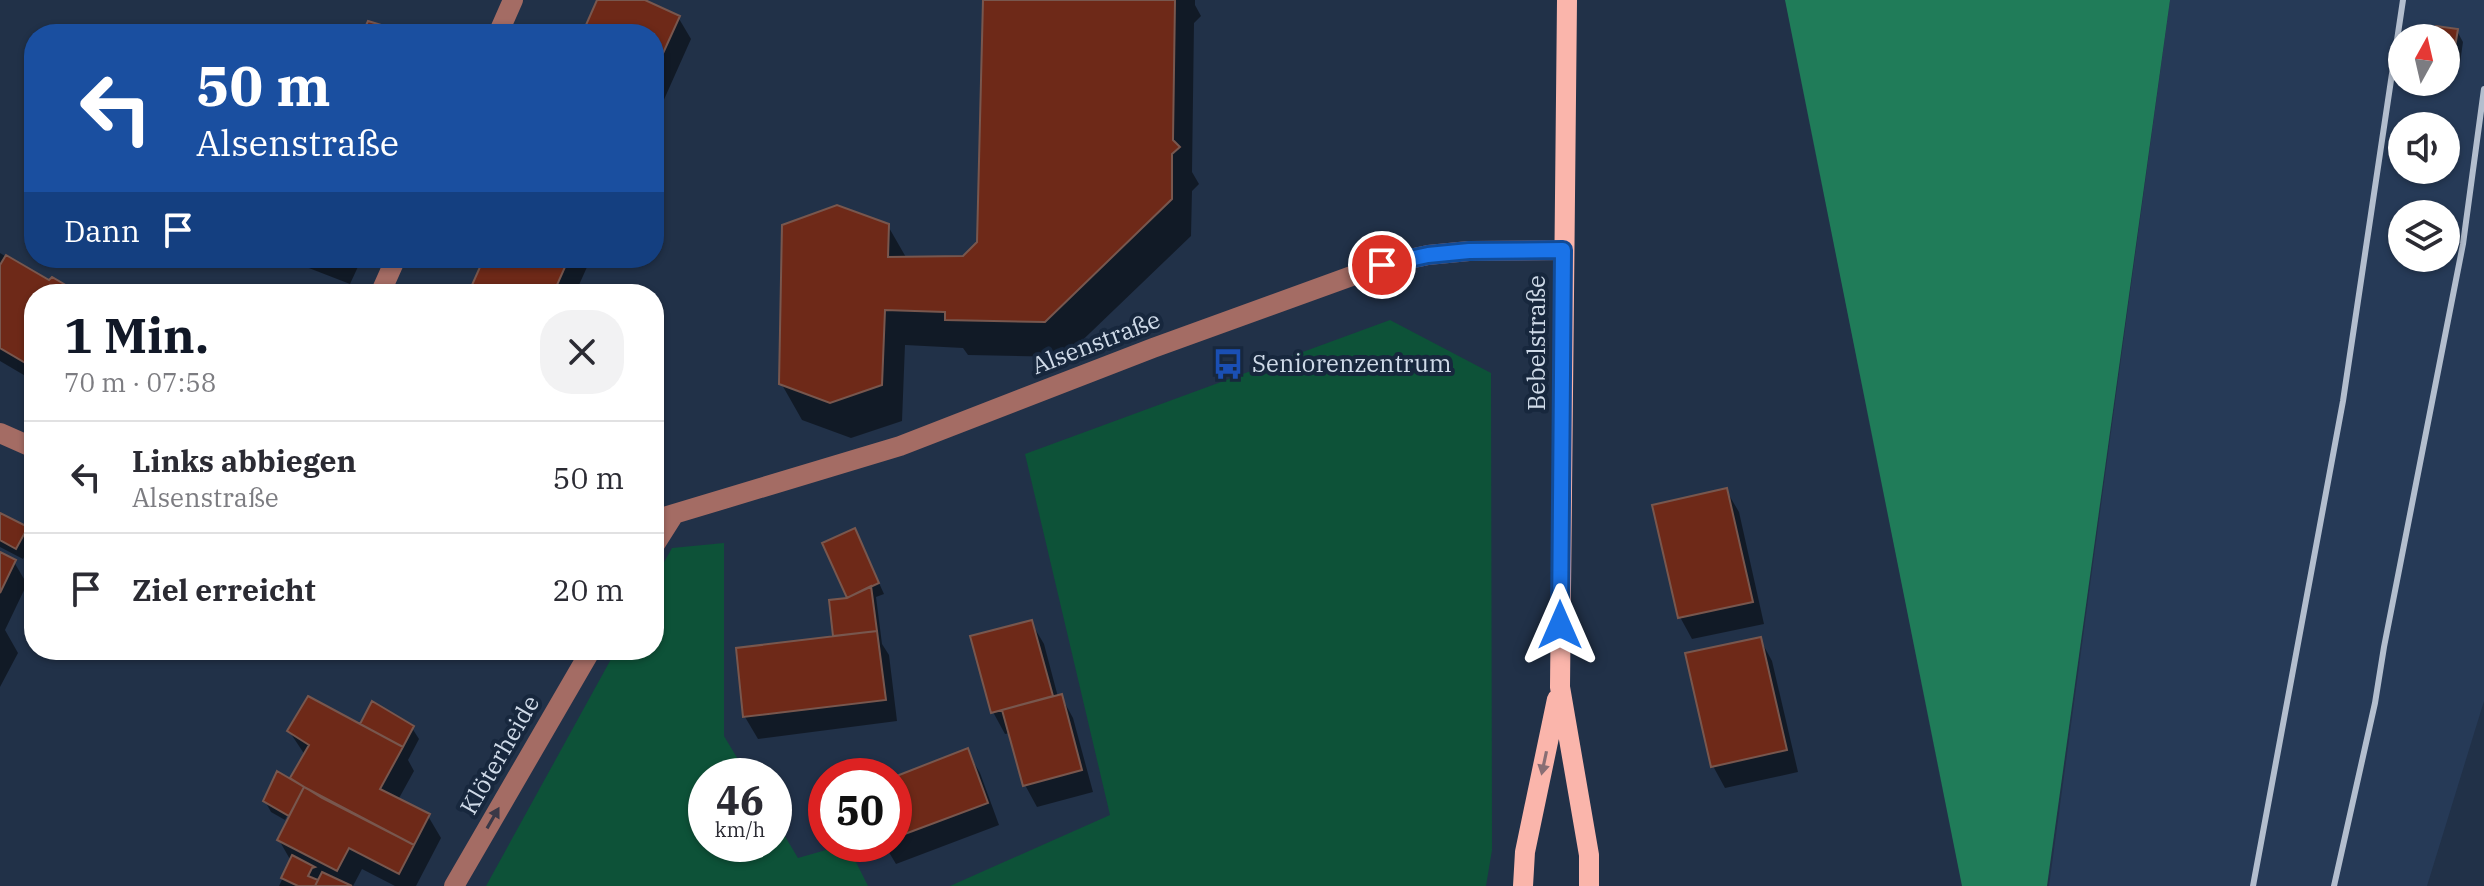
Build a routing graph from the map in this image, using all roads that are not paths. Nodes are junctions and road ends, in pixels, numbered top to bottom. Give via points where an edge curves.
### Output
1 (513, 0) edge
2 (1567, 0) edge
3 (502, 24) edge
4 (1563, 250) junction
5 (0, 433) edge
6 (24, 444) edge
7 (664, 518) edge
8 (585, 660) edge
9 (1560, 687) junction
10 (454, 886) edge
11 (1523, 886) edge
12 (1589, 886) edge

1 - 3 street
2 - 4 main road, Bebelstraße
4 - 7 street, Alsenstraße via 1469,251 1382,265 900,446
4 - 9 main road, Bebelstraße
5 - 6 street
10 -> 8 street, Klöterheide
9 -> 11 main road, Bebelstraße via 1525,852
9 - 12 main road, Bebelstraße via 1589,855

